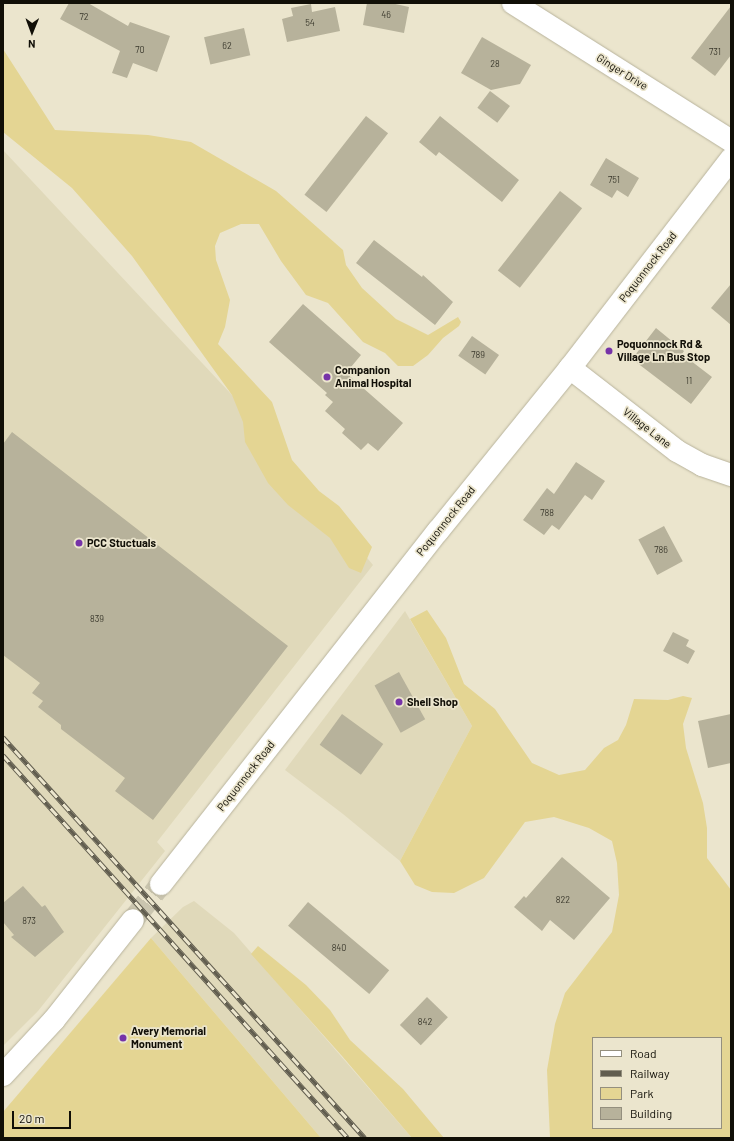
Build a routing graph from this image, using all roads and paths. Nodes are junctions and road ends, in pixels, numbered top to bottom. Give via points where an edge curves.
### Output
1 (513, 3) edge
2 (731, 141) edge
3 (731, 159) edge
4 (570, 368) junction
5 (731, 475) edge
6 (161, 884) tunnel mouth
7 (133, 920) tunnel mouth
8 (3, 1075) edge

1 - 2 street, Ginger Drive
3 - 4 street, Poquonnock Road
4 - 5 street, Village Lane via 678,451 702,465
4 - 6 street, Poquonnock Road via 438,531
7 - 8 street via 50,1025

